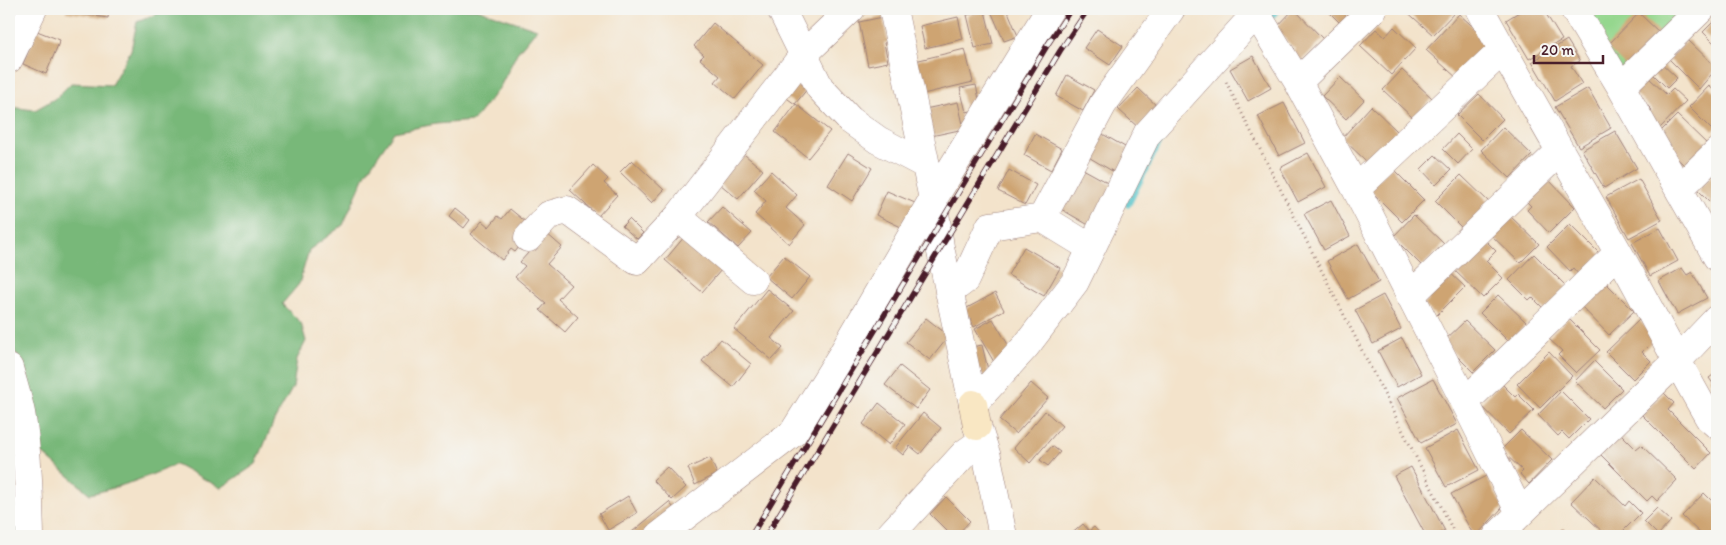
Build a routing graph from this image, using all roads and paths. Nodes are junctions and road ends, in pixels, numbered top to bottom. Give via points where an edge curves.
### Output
1 (33, 9) edge
2 (782, 9) edge
3 (851, 9) edge
4 (893, 9) edge
5 (1050, 9) edge
6 (1171, 9) edge
7 (1372, 9) edge
8 (1480, 9) edge
9 (1574, 9) edge
10 (1701, 9) edge
11 (1260, 17) edge
12 (1502, 50) junction
13 (804, 54) junction
14 (9, 59) edge
15 (1225, 80) dead end
16 (1298, 82) junction
17 (1621, 87) junction
18 (1559, 152) junction
19 (1717, 152) edge
20 (926, 165) junction
21 (1356, 189) junction
22 (1679, 189) junction
23 (933, 199) junction
24 (678, 216) junction
25 (1042, 218) junction
26 (528, 238) dead end
27 (1091, 248) junction
28 (1618, 253) junction
29 (1717, 257) edge
30 (753, 280) dead end
31 (950, 292) junction
32 (1410, 296) junction
33 (1717, 319) edge
34 (1684, 354) junction
35 (9, 368) edge
36 (1466, 402) junction
37 (976, 421) junction
38 (1717, 424) edge
39 (1520, 513) junction
40 (30, 536) edge
41 (659, 536) edge
42 (889, 536) edge
43 (1003, 536) edge
44 (1456, 536) edge
45 (1497, 536) edge

1 - 14 street
2 - 13 street
3 - 13 street
4 - 20 street
5 - 23 street
6 - 25 street via 1104,104
7 - 16 street
8 - 12 street
9 - 17 street
10 - 17 street
11 - 16 street
11 - 27 street via 1147,134
12 - 18 street
12 - 21 street
13 - 20 street via 820,88 850,120 878,140
13 - 24 street
15 - 44 path
16 - 21 street
17 - 22 street
18 - 28 street
18 - 32 street
19 - 22 street
20 - 23 street
21 - 32 street
22 - 29 street
23 - 31 street
23 - 41 street via 793,433
24 - 26 street via 637,261 566,210 549,215
24 - 30 street
25 - 27 street
25 - 31 street via 990,226 965,280
27 - 37 street via 1075,282 1026,346
28 - 34 street
28 - 36 street
31 - 37 street
32 - 36 street
33 - 34 street
34 - 38 street via 1709,418
34 - 39 street
35 - 40 street via 21,413 28,474
36 - 39 street
37 - 42 street via 965,453
37 - 43 street
39 - 45 street

